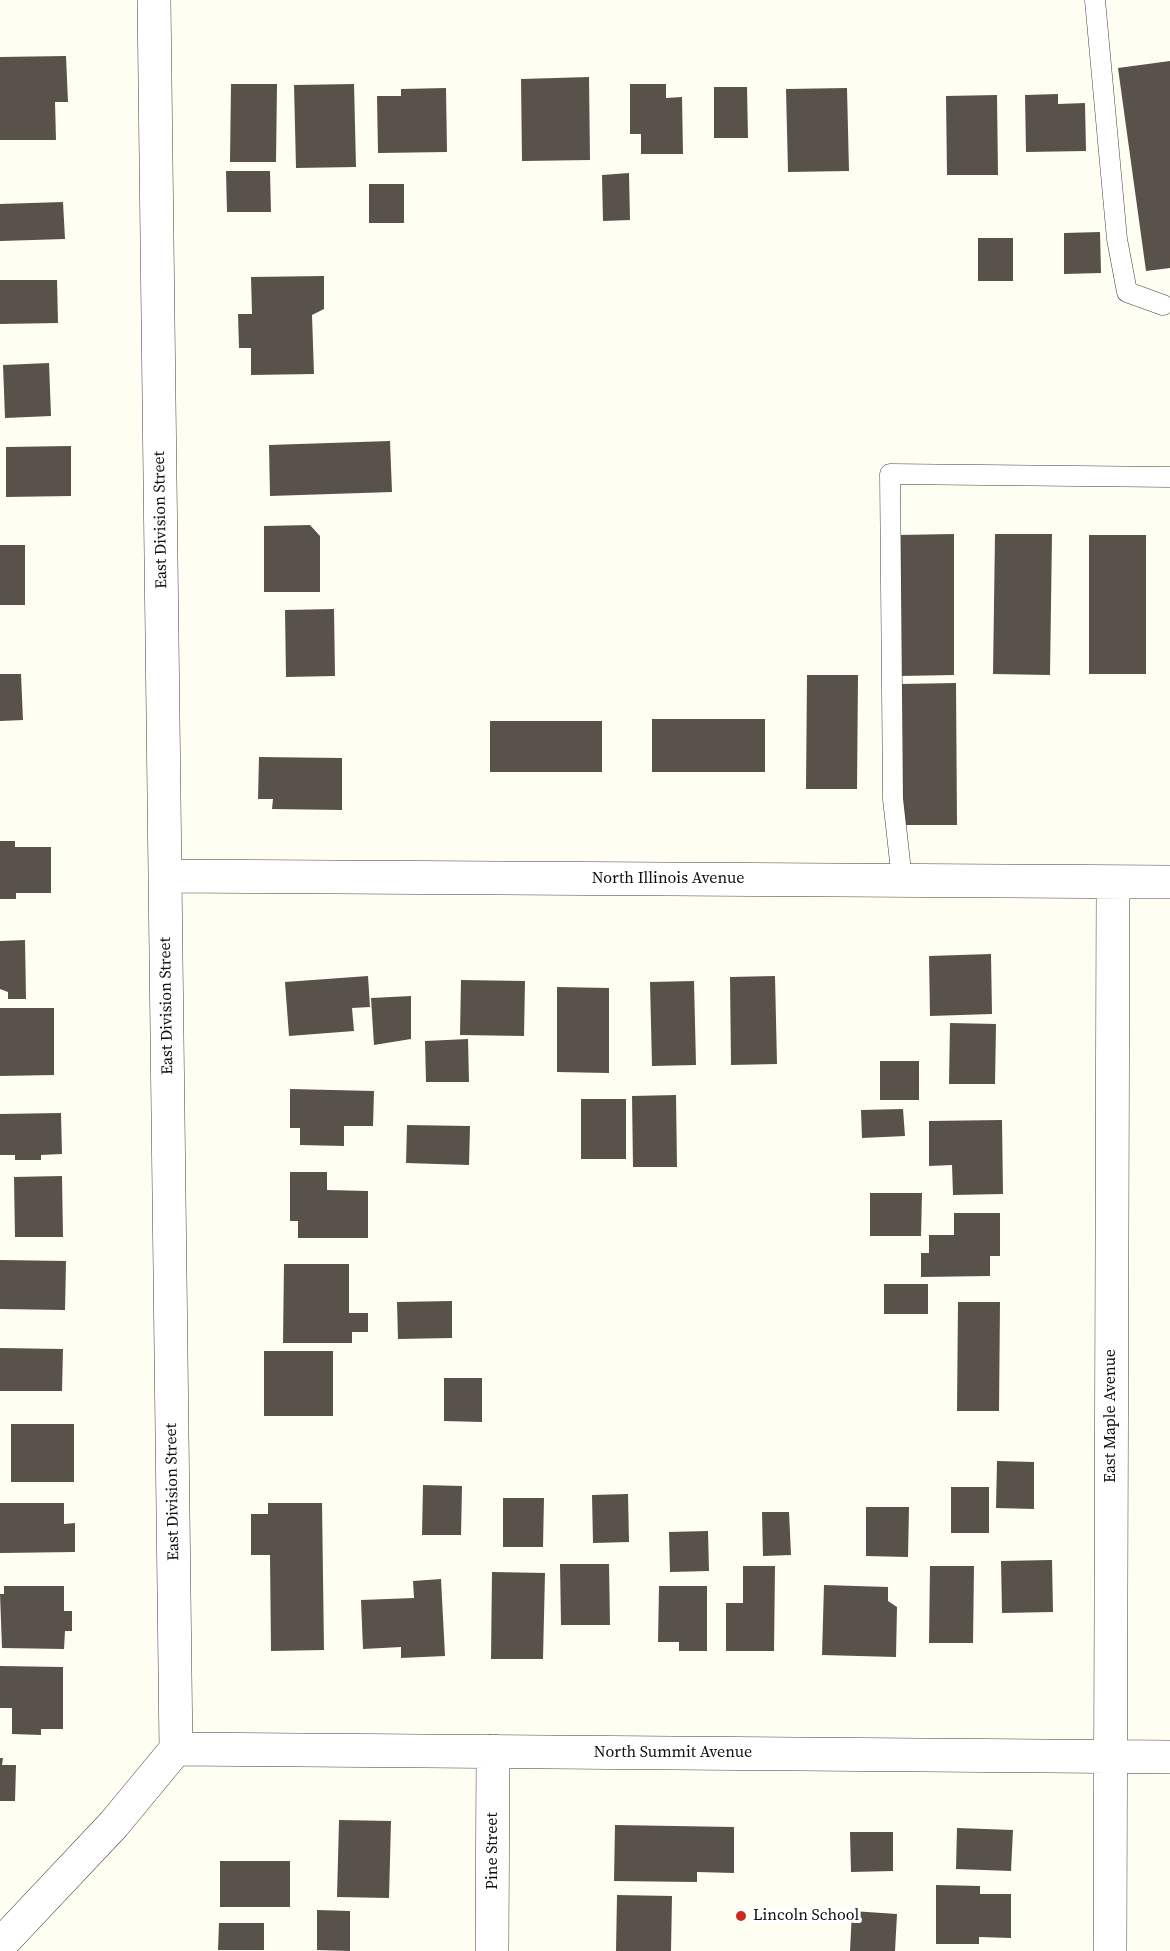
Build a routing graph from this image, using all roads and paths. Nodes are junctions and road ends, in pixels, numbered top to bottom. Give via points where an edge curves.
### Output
1 (154, 0) edge
2 (1095, 0) edge
3 (1163, 305) dead end
4 (1170, 477) edge
5 (166, 876) junction
6 (902, 880) junction
7 (1113, 882) junction
8 (1170, 882) edge
9 (176, 1749) junction
10 (493, 1751) junction
11 (1110, 1756) junction
12 (1170, 1757) edge
13 (0, 1945) edge
14 (492, 1951) edge
15 (1110, 1951) edge

1 - 5 street, East Division Street
2 - 3 lane via 1117,239 1127,292
4 - 6 lane via 890,474 893,799
5 - 6 street, North Illinois Avenue
5 - 9 street, East Division Street
6 - 7 street, North Illinois Avenue
7 - 8 street, North Illinois Avenue
7 - 11 street, East Maple Avenue
9 - 10 street, North Summit Avenue
9 - 13 street via 114,1824
10 - 11 street, North Summit Avenue
10 - 14 street, Pine Street
11 - 12 street, North Summit Avenue
11 - 15 street, East Maple Avenue

